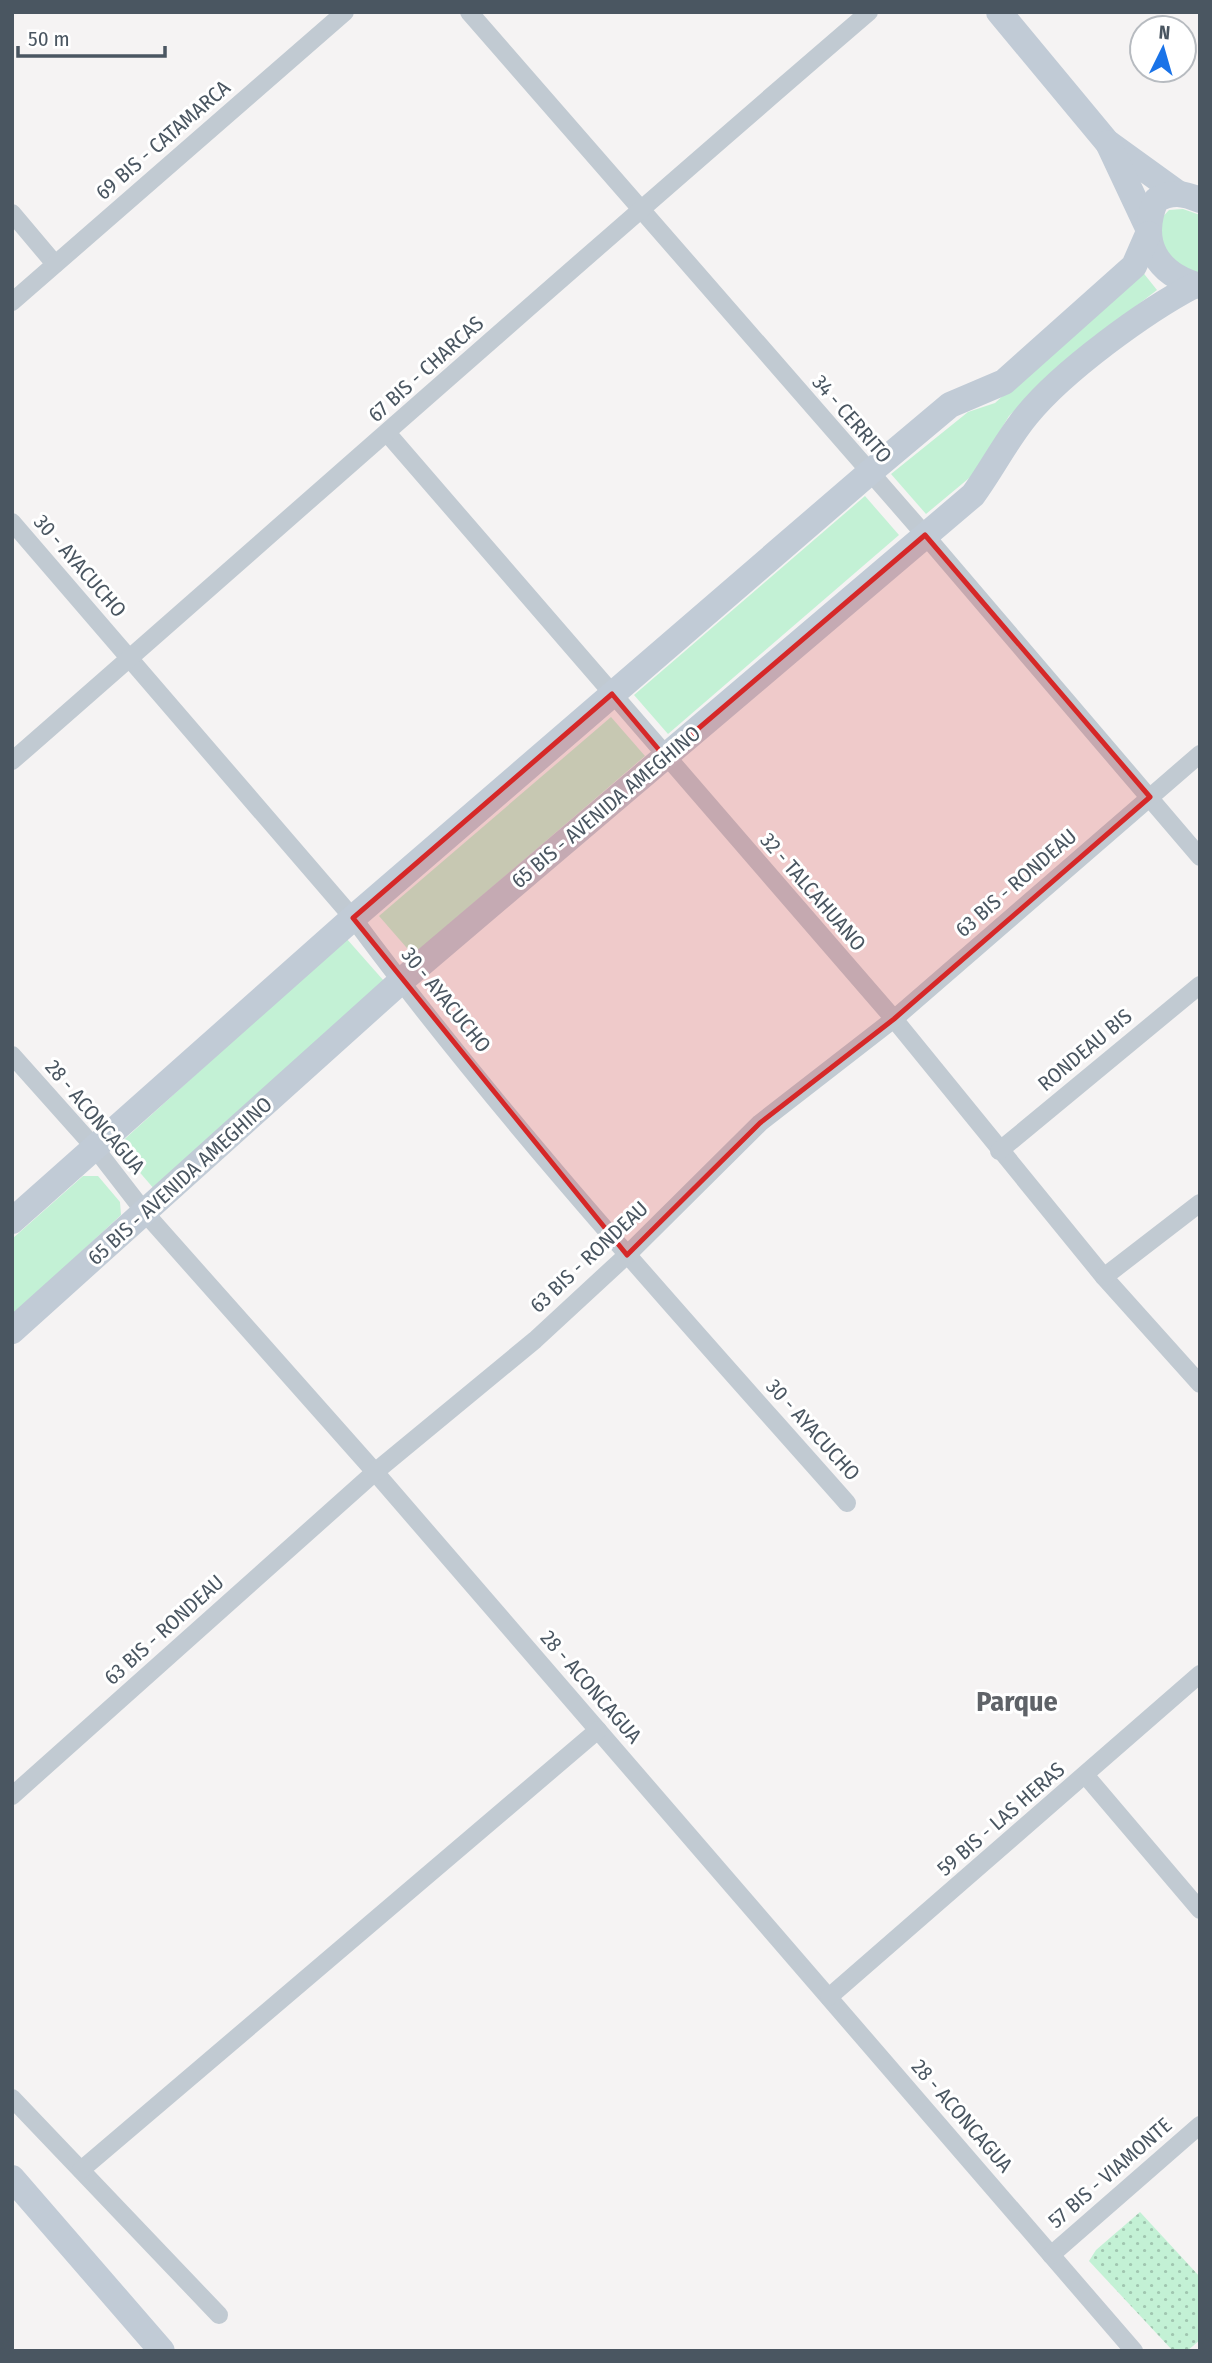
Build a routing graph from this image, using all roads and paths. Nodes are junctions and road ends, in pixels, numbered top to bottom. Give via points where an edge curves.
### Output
1 (345, 12) edge
2 (468, 12) edge
3 (869, 12) edge
4 (999, 12) edge
5 (1107, 142) junction
6 (1191, 192) edge
7 (639, 210) junction
8 (12, 213) edge
9 (1147, 230) junction
10 (55, 264) junction
11 (1198, 285) edge
12 (12, 302) edge
13 (388, 434) junction
14 (869, 473) junction
15 (12, 522) edge
16 (925, 536) junction
17 (130, 657) junction
18 (612, 694) junction
19 (1200, 754) edge
20 (665, 757) junction
21 (12, 761) edge
22 (1150, 797) junction
23 (1200, 857) edge
24 (353, 918) junction
25 (400, 982) junction
26 (1200, 985) edge
27 (894, 1019) junction
28 (12, 1055) edge
29 (95, 1148) junction
30 (999, 1151) junction
31 (1200, 1203) edge
32 (146, 1214) junction
33 (12, 1221) edge
34 (627, 1255) junction
35 (1104, 1277) junction
36 (12, 1331) edge
37 (1200, 1384) edge
38 (375, 1472) junction
39 (847, 1503) dead end
40 (1200, 1674) edge
41 (598, 1730) junction
42 (1086, 1776) junction
43 (12, 1796) edge
44 (1200, 1910) edge
45 (829, 1997) junction
46 (12, 2098) edge
47 (1200, 2125) edge
48 (81, 2170) junction
49 (12, 2178) edge
50 (1051, 2255) junction
51 (219, 2315) dead end
52 (162, 2351) edge
53 (1134, 2351) edge

1 - 10 street, 69 BIS - CATAMARCA
2 - 7 street, 34 - CERRITO
3 - 7 street, 67 BIS - CHARCAS
4 - 5 main road
5 - 6 main road
5 - 9 main road
6 - 9 main road via 1168,193 1156,200
7 - 13 street, 67 BIS - CHARCAS
7 - 14 street, 34 - CERRITO
8 - 10 street
9 - 11 main road via 1152,252 1166,269
9 - 14 main road via 1133,266 1004,382 950,405
10 - 12 street, 69 BIS - CATAMARCA
11 - 16 main road, 65 BIS - AVENIDA AMEGHINO via 1161,302 1068,376 1027,415 973,495
13 - 17 street, 67 BIS - CHARCAS
13 - 18 street, 32 - TALCAHUANO
14 - 16 street, 34 - CERRITO
14 - 18 main road
15 - 17 street, 30 - AYACUCHO
16 - 20 main road, 65 BIS - AVENIDA AMEGHINO
16 - 22 street, 34 - CERRITO
17 - 21 street, 67 BIS - CHARCAS
17 - 24 street, 30 - AYACUCHO
18 - 20 street, 32 - TALCAHUANO
18 - 24 main road
19 - 22 street, 63 BIS - RONDEAU
20 - 25 main road, 65 BIS - AVENIDA AMEGHINO
20 - 27 street, 32 - TALCAHUANO
22 - 23 street, 34 - CERRITO
22 - 27 street, 63 BIS - RONDEAU
24 - 25 street, 30 - AYACUCHO
24 - 29 main road
25 - 32 main road, 65 BIS - AVENIDA AMEGHINO
25 - 34 street, 30 - AYACUCHO
26 - 30 street, RONDEAU BIS
27 - 30 street, 32 - TALCAHUANO
27 - 34 street, 63 BIS - RONDEAU via 760,1123
28 - 29 street, 28 - ACONCAGUA
29 - 32 street, 28 - ACONCAGUA
29 - 33 main road
30 - 35 street, 32 - TALCAHUANO
31 - 35 street
32 - 36 main road, 65 BIS - AVENIDA AMEGHINO
32 - 38 street, 28 - ACONCAGUA
34 - 38 street, 63 BIS - RONDEAU via 535,1339
34 - 39 street, 30 - AYACUCHO
35 - 37 street, 32 - TALCAHUANO
38 - 41 street, 28 - ACONCAGUA
38 - 43 street, 63 BIS - RONDEAU
40 - 42 street, 59 BIS - LAS HERAS
41 - 45 street, 28 - ACONCAGUA
41 - 48 street
42 - 44 street
42 - 45 street, 59 BIS - LAS HERAS
45 - 50 street, 28 - ACONCAGUA
46 - 48 street
47 - 50 street, 57 BIS - VIAMONTE
48 - 51 street
49 - 52 main road
50 - 53 street, 28 - ACONCAGUA

